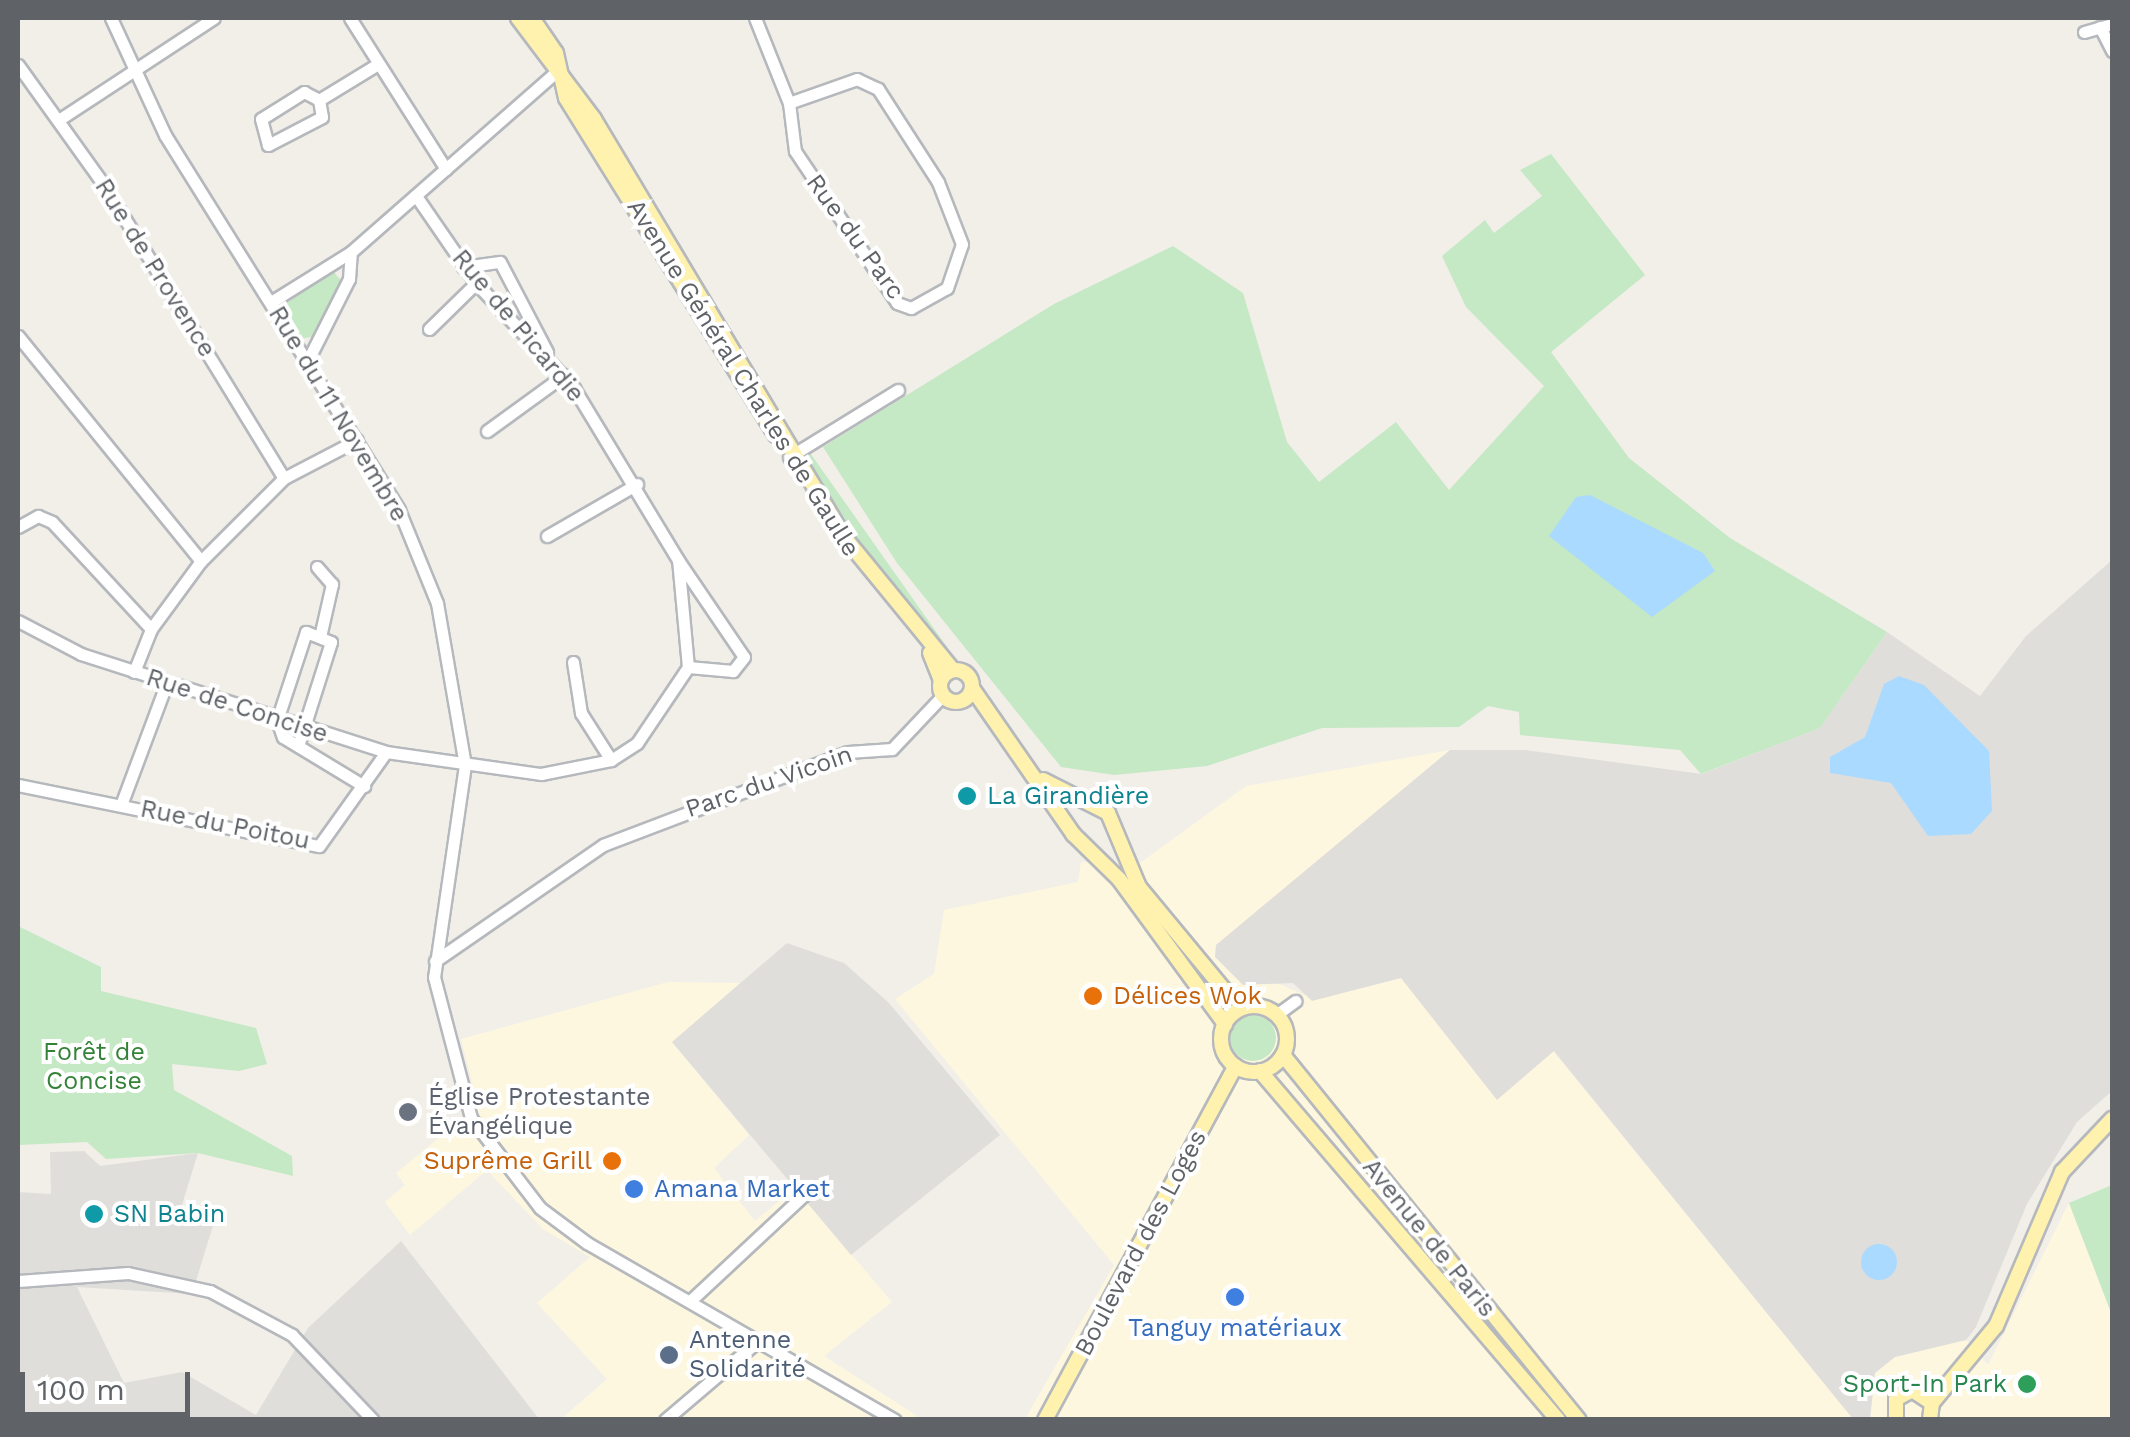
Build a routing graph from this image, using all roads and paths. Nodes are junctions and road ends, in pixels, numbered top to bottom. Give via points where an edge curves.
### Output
1 (111, 18) edge
2 (214, 18) edge
3 (350, 18) edge
4 (518, 18) edge
5 (532, 18) edge
6 (755, 18) edge
7 (2106, 26) edge
8 (2084, 32) dead end
9 (2112, 51) edge
10 (18, 64) edge
11 (378, 64) junction
12 (133, 70) junction
13 (558, 70) junction
14 (319, 100) junction
15 (789, 104) junction
16 (60, 119) junction
17 (446, 169) junction
18 (416, 196) junction
19 (351, 252) junction
20 (464, 267) junction
21 (476, 283) junction
22 (271, 302) junction
23 (429, 329) dead end
24 (18, 336) edge
25 (549, 356) junction
26 (308, 360) junction
27 (564, 375) junction
28 (898, 390) dead end
29 (487, 431) dead end
30 (357, 440) junction
31 (793, 454) junction
32 (284, 478) junction
33 (637, 484) junction
34 (18, 527) edge
35 (546, 536) dead end
36 (678, 560) junction
37 (201, 561) junction
38 (317, 567) dead end
39 (18, 621) edge
40 (151, 629) junction
41 (320, 637) junction
42 (573, 662) dead end
43 (688, 667) junction
44 (134, 672) junction
45 (947, 675) junction
46 (167, 682) junction
47 (972, 688) junction
48 (943, 696) junction
49 (960, 701) junction
50 (277, 720) junction
51 (996, 724) junction
52 (303, 728) junction
53 (298, 746) junction
54 (386, 752) junction
55 (611, 760) junction
56 (466, 765) junction
57 (1039, 777) junction
58 (18, 786) edge
59 (364, 786) junction
60 (121, 804) junction
61 (435, 961) junction
62 (1296, 1001) dead end
63 (1250, 1006) junction
64 (1276, 1014) junction
65 (1225, 1024) junction
66 (1283, 1055) junction
67 (1236, 1066) junction
68 (1260, 1071) junction
69 (2112, 1119) edge
70 (808, 1192) dead end
71 (18, 1281) edge
72 (690, 1301) junction
73 (759, 1340) junction
74 (1926, 1397) junction
75 (1893, 1418) edge
76 (373, 1420) edge
77 (665, 1420) edge
78 (895, 1420) edge
79 (1045, 1420) edge
80 (1558, 1420) edge
81 (1579, 1420) edge
82 (1930, 1420) edge

1 - 12 street, Rue du 11 Novembre
2 - 12 street
3 - 11 street
4 - 13 main road, Avenue Général Charles de Gaulle
5 - 13 main road, Avenue Général Charles de Gaulle
6 - 15 street, Rue du Parc
7 - 8 street
7 - 9 street
10 - 16 street, Rue de Provence
11 - 14 street
11 - 17 street
12 - 16 street
12 - 22 street, Rue du 11 Novembre
13 - 17 street
13 - 31 main road, Avenue Général Charles de Gaulle via 566,98
14 - 14 street via 304,92 258,130 278,146 322,117
15 - 15 street, Rue du Parc via 795,151 896,303 910,308 947,288 962,244 938,182 878,89 858,79
16 - 32 street, Rue de Provence
17 - 18 street
18 - 19 street
18 - 20 street, Rue de Picardie
19 - 22 street
19 - 26 street via 349,280
20 - 21 street, Rue de Picardie
20 - 25 street via 500,262
21 - 23 street
21 - 25 street, Rue de Picardie
22 - 26 street, Rue du 11 Novembre
24 - 37 street
25 - 27 street, Rue de Picardie
26 - 30 street, Rue du 11 Novembre
27 - 29 street
27 - 33 street, Rue de Picardie
28 - 31 street
30 - 32 street
30 - 56 street, Rue du 11 Novembre via 437,603
31 - 45 main road, Avenue Général Charles de Gaulle
32 - 37 street
33 - 35 street
33 - 36 street, Rue de Picardie
34 - 40 street via 38,516 52,522
36 - 43 street, Rue de Picardie
36 - 43 street, Rue de Picardie via 744,656 734,671
37 - 40 street
38 - 41 street via 332,584
39 - 44 street, Rue de Concise
40 - 44 street
41 - 50 street via 306,632
41 - 52 street via 331,642
42 - 55 street via 581,713
43 - 55 street via 660,717
44 - 46 street, Rue de Concise
45 - 47 main road, Avenue Général Charles de Gaulle
45 - 48 main road, Avenue Général Charles de Gaulle
46 - 50 street, Rue de Concise
46 - 60 street
47 - 49 main road
47 - 51 main road
48 - 49 main road
48 - 61 street, Parc du Vicoin via 892,749 848,752 603,845
49 - 51 main road
50 - 52 street, Rue de Concise
50 - 53 street
51 - 57 main road
52 - 53 street
52 - 54 street, Rue de Concise
53 - 59 street
54 - 56 street, Rue de Concise
54 - 59 street, Rue du Poitou
55 - 56 street via 540,774
56 - 61 street, Rue du 11 Novembre
57 - 63 main road via 1108,813 1129,872 1174,931
57 - 65 main road via 1073,834 1124,886
58 - 60 street, Rue du Poitou
59 - 60 street, Rue du Poitou via 319,846
61 - 72 street, Rue du 11 Novembre via 453,1074 508,1173 586,1243
62 - 64 street
63 - 64 main road
63 - 65 main road
64 - 66 main road
65 - 67 main road via 1222,1046
66 - 68 main road
66 - 81 main road, Avenue de Paris
67 - 68 main road
67 - 79 main road, Boulevard des Loges
68 - 80 main road, Avenue de Paris
69 - 74 main road via 2062,1172 1996,1326
70 - 72 street
71 - 76 street via 128,1273 210,1291 292,1335
72 - 73 street, Rue du 11 Novembre
73 - 77 street
73 - 78 street, Rue du 11 Novembre
74 - 75 main road via 1900,1395
74 - 82 main road

